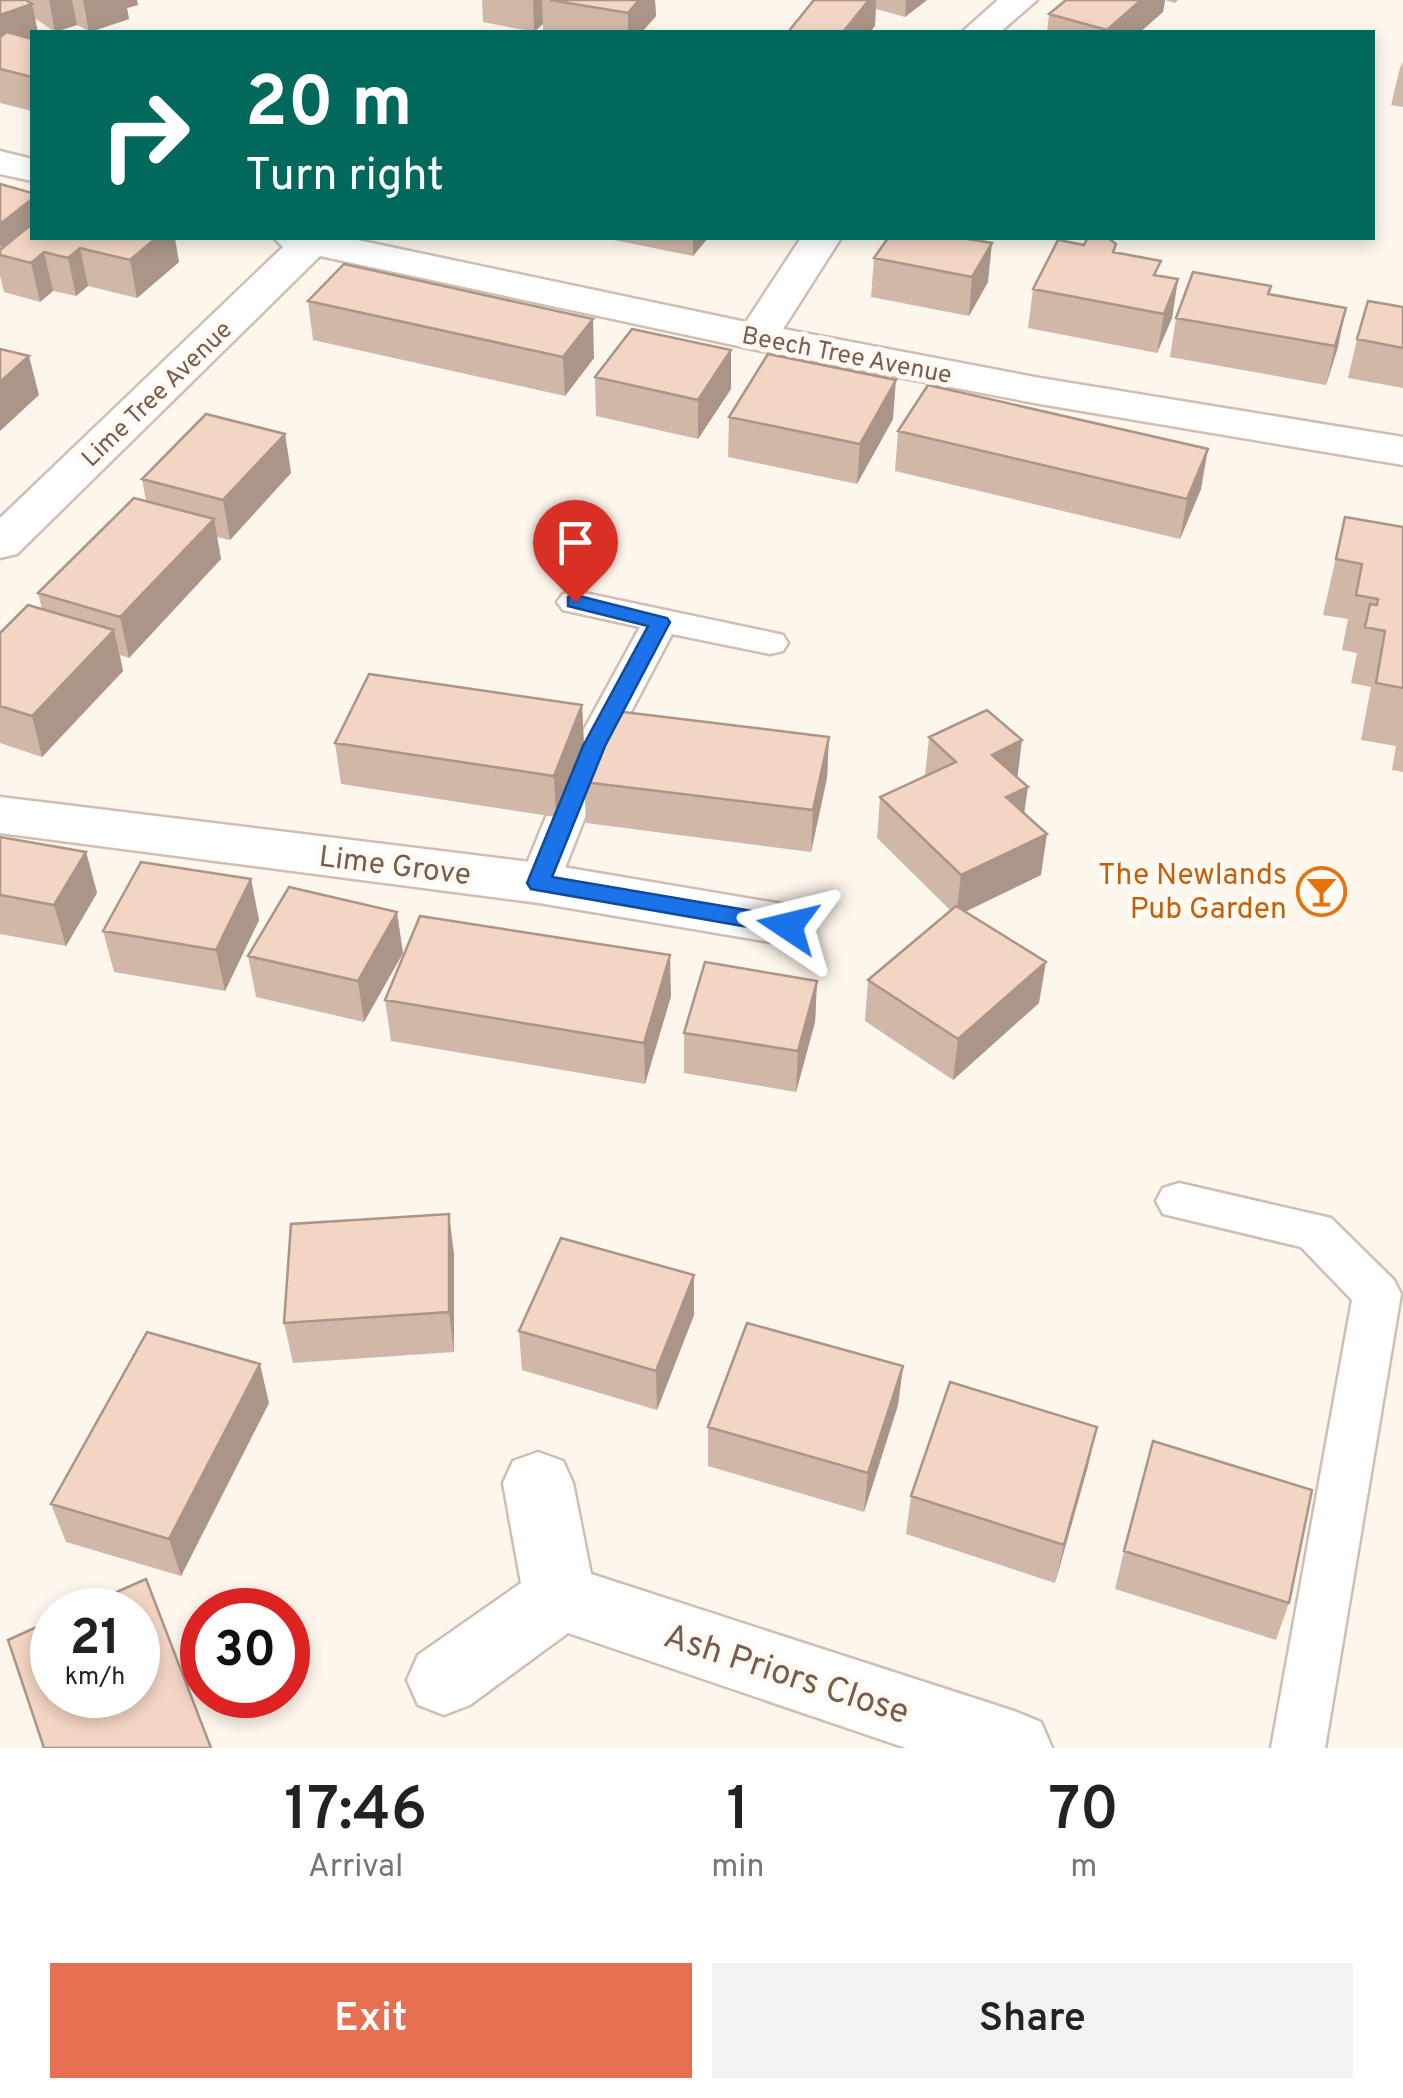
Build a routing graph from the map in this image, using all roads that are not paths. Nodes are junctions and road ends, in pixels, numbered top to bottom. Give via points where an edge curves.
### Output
1 (1020, 0) edge
2 (982, 30) edge
3 (0, 162) edge
4 (30, 170) edge
5 (303, 240) edge
6 (820, 240) edge
7 (757, 337) junction
8 (1403, 450) edge
9 (0, 544) edge
10 (575, 602) dead end
11 (660, 622) junction
12 (770, 642) dead end
13 (0, 815) edge
14 (539, 883) junction
15 (788, 926) dead end
16 (1180, 1202) dead end
17 (538, 1483) dead end
18 (560, 1597) junction
19 (444, 1680) dead end
20 (1014, 1748) edge
21 (1298, 1748) edge

1 - 2 street
3 - 4 street
5 - 7 street, Beech Tree Avenue
5 - 9 street, Lime Tree Avenue
6 - 7 street
7 - 8 street, Beech Tree Avenue
10 - 11 lane
11 - 12 lane
11 - 14 lane via 594,746
13 - 14 street, Lime Grove
14 - 15 street, Lime Grove
16 - 21 lane via 1315,1231 1376,1294
17 - 18 street
18 - 19 street
18 - 20 street, Ash Priors Close

